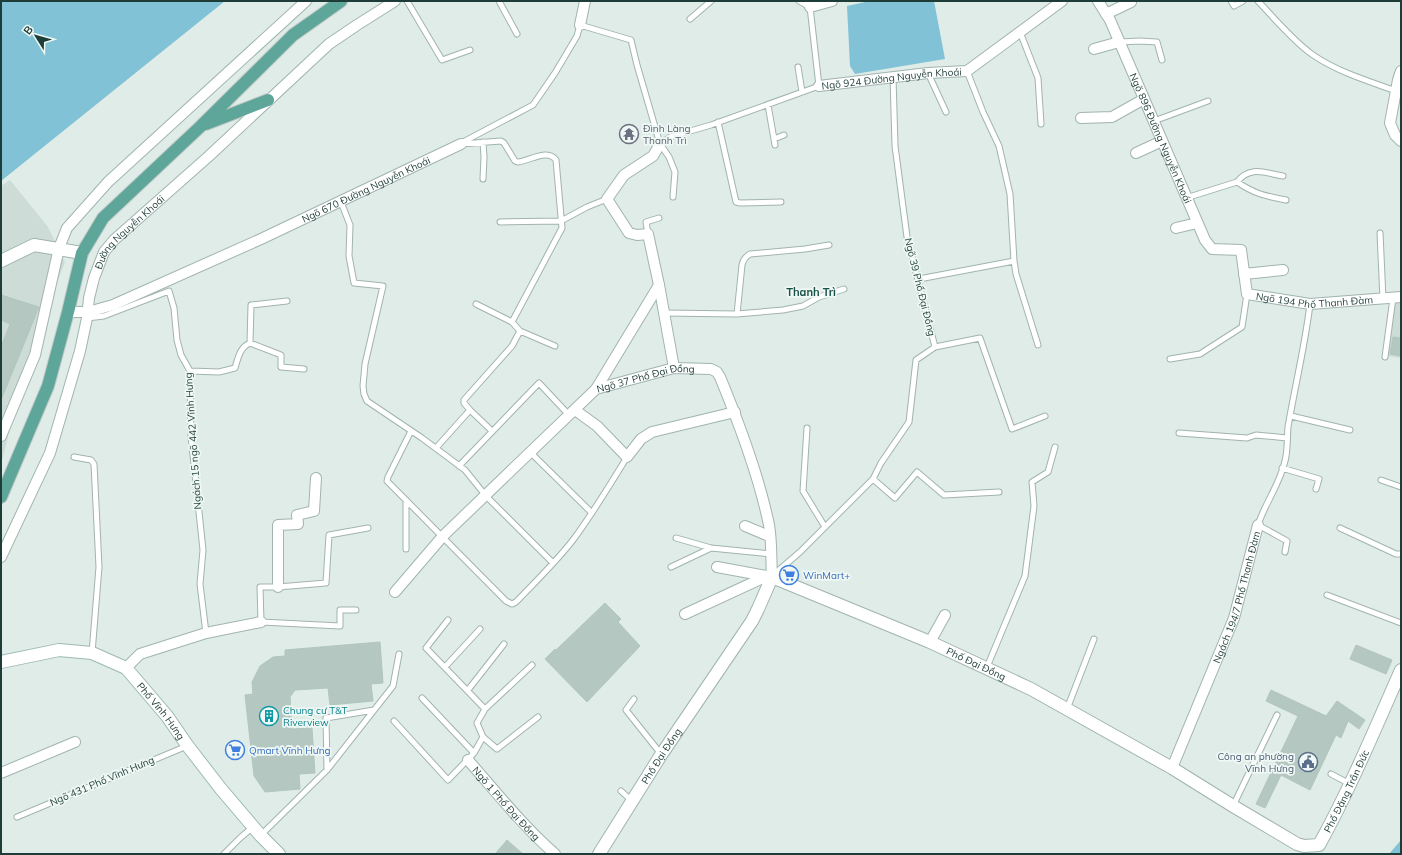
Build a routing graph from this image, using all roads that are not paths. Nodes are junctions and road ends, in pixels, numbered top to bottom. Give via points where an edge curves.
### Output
1 (306, 1) edge
2 (341, 1) edge
3 (396, 1) edge
4 (407, 1) edge
5 (498, 1) edge
6 (585, 1) edge
7 (711, 1) edge
8 (799, 1) edge
9 (832, 1) edge
10 (1062, 1) edge
11 (1098, 1) edge
12 (1243, 1) edge
13 (1258, 1) edge
14 (1130, 2) edge
15 (1233, 3) edge
16 (809, 4) edge
17 (1106, 14) junction
18 (690, 19) dead end
19 (580, 25) junction
20 (1020, 32) junction
21 (517, 34) dead end
22 (1119, 42) junction
23 (1094, 49) dead end
24 (470, 50) dead end
25 (1162, 60) dead end
26 (798, 67) dead end
27 (967, 71) junction
28 (1401, 71) edge
29 (928, 73) junction
30 (893, 77) junction
31 (819, 86) junction
32 (1396, 91) junction
33 (802, 92) junction
34 (1144, 99) junction
35 (268, 100) junction
36 (1208, 101) dead end
37 (768, 105) junction
38 (946, 112) dead end
39 (1081, 118) dead end
40 (1154, 121) junction
41 (718, 122) junction
42 (1041, 124) dead end
43 (201, 126) junction
44 (784, 135) dead end
45 (774, 139) junction
46 (1162, 141) junction
47 (1401, 141) edge
48 (483, 142) junction
49 (461, 144) junction
50 (660, 144) junction
51 (775, 145) dead end
52 (1136, 153) dead end
53 (1283, 176) dead end
54 (483, 179) dead end
55 (1237, 182) junction
56 (673, 197) dead end
57 (1186, 198) junction
58 (607, 199) junction
59 (1286, 200) dead end
60 (341, 202) junction
61 (781, 202) dead end
62 (658, 218) dead end
63 (562, 221) junction
64 (500, 222) dead end
65 (1197, 223) junction
66 (1176, 228) dead end
67 (1380, 233) dead end
68 (648, 234) junction
69 (829, 245) dead end
70 (59, 248) junction
71 (1241, 250) joint
72 (82, 253) junction
73 (1, 261) edge
74 (1014, 261) junction
75 (1283, 270) dead end
76 (1244, 274) junction
77 (919, 279) junction
78 (660, 285) junction
79 (844, 289) dead end
80 (1247, 294) junction
81 (1392, 298) edge
82 (287, 301) dead end
83 (476, 304) dead end
84 (1310, 304) junction
85 (68, 312) junction
86 (664, 313) junction
87 (737, 314) junction
88 (88, 315) junction
89 (512, 322) junction
90 (520, 331) junction
91 (250, 343) junction
92 (1038, 344) dead end
93 (554, 346) dead end
94 (935, 347) junction
95 (1385, 356) dead end
96 (1170, 359) dead end
97 (674, 368) junction
98 (304, 369) dead end
99 (190, 371) junction
100 (596, 389) junction
101 (470, 410) junction
102 (734, 412) junction
103 (572, 413) junction
104 (1045, 416) dead end
105 (1291, 416) junction
106 (807, 428) dead end
107 (1350, 430) dead end
108 (411, 431) junction
109 (492, 431) junction
110 (1179, 432) dead end
111 (1, 436) edge
112 (1287, 438) junction
113 (1055, 447) dead end
114 (436, 448) junction
115 (530, 452) junction
116 (74, 457) dead end
117 (627, 457) junction
118 (459, 466) junction
119 (1282, 468) junction
120 (316, 478) dead end
121 (873, 479) junction
122 (1381, 480) dead end
123 (1401, 487) edge
124 (1316, 489) dead end
125 (999, 492) dead end
126 (486, 496) junction
127 (1, 497) edge
128 (406, 500) junction
129 (592, 513) junction
130 (1258, 525) junction
131 (746, 526) dead end
132 (825, 527) junction
133 (368, 528) dead end
134 (1340, 528) dead end
135 (443, 536) junction
136 (769, 536) junction
137 (676, 538) dead end
138 (406, 548) dead end
139 (711, 548) junction
140 (1285, 552) dead end
141 (771, 554) junction
142 (1401, 554) edge
143 (1, 557) edge
144 (553, 563) junction
145 (670, 567) dead end
146 (717, 567) dead end
147 (770, 577) junction
148 (278, 587) junction
149 (395, 592) dead end
150 (1327, 595) dead end
151 (356, 610) dead end
152 (685, 614) dead end
153 (945, 615) dead end
154 (448, 620) dead end
155 (260, 622) junction
156 (1401, 623) edge
157 (480, 629) dead end
158 (206, 633) junction
159 (1094, 639) dead end
160 (930, 642) junction
161 (504, 644) dead end
162 (92, 653) junction
163 (399, 654) dead end
164 (1, 662) edge
165 (532, 665) dead end
166 (445, 667) junction
167 (126, 668) junction
168 (986, 668) junction
169 (1401, 670) edge
170 (468, 690) junction
171 (422, 698) dead end
172 (634, 699) dead end
173 (1067, 708) junction
174 (485, 709) junction
175 (374, 710) junction
176 (1277, 715) dead end
177 (538, 717) dead end
178 (394, 721) dead end
179 (483, 737) junction
180 (75, 742) dead end
181 (188, 746) junction
182 (661, 755) junction
183 (471, 756) junction
184 (1172, 768) junction
185 (327, 770) junction
186 (1, 773) edge
187 (1331, 774) dead end
188 (1350, 784) junction
189 (621, 791) dead end
190 (632, 801) junction
191 (1232, 806) junction
192 (17, 817) dead end
193 (257, 831) junction
194 (1317, 850) edge
195 (224, 854) edge
196 (279, 854) edge
197 (556, 854) edge
198 (599, 854) edge

1 - 70 street via 108,182 67,228
2 - 43 main road, Đường Nguyễn Khoái via 293,35
3 - 35 street, Đường Nguyễn Khoái via 329,44
4 - 24 lane via 442,60
5 - 21 lane
6 - 19 street, Ngõ 670 Đường Nguyễn Khoái
7 - 18 lane
8 - 16 lane
9 - 16 street
10 - 20 street, Ngõ 924 Đường Nguyễn Khoái
11 - 17 street, Ngõ 896 Đường Nguyễn Khoái
12 - 15 lane
13 - 32 lane via 1312,54 1343,71
14 - 17 street
16 - 31 lane
17 - 22 street, Ngõ 896 Đường Nguyễn Khoái
19 - 49 lane, Ngõ 670 Đường Nguyễn Khoái via 577,36 533,105
19 - 50 lane via 631,40
20 - 27 street, Ngõ 924 Đường Nguyễn Khoái
20 - 42 lane via 1038,78
22 - 23 street
22 - 25 lane via 1157,42
22 - 34 street, Ngõ 896 Đường Nguyễn Khoái
26 - 33 lane
27 - 29 street, Ngõ 924 Đường Nguyễn Khoái
27 - 74 lane via 999,146 1010,194
28 - 32 street
29 - 30 street, Ngõ 924 Đường Nguyễn Khoái
29 - 38 lane
30 - 31 street, Ngõ 924 Đường Nguyễn Khoái
30 - 77 lane, Ngõ 39 Phố Đại Đồng via 895,146 907,237
31 - 33 lane, Ngõ 924 Đường Nguyễn Khoái
32 - 47 street via 1390,123
33 - 37 lane, Ngõ 924 Đường Nguyễn Khoái
34 - 39 street via 1112,117
34 - 40 street, Ngõ 896 Đường Nguyễn Khoái
35 - 43 main road
35 - 88 street, Đường Nguyễn Khoái via 114,240 104,252 94,278
36 - 40 lane
37 - 41 lane, Ngõ 924 Đường Nguyễn Khoái
37 - 45 lane
40 - 46 street, Ngõ 896 Đường Nguyễn Khoái
41 - 50 lane, Ngõ 924 Đường Nguyễn Khoái via 670,136
41 - 61 lane via 736,202
43 - 72 main road, Đường Nguyễn Khoái via 103,218
44 - 45 lane
45 - 51 lane
46 - 52 street
46 - 57 street, Ngõ 896 Đường Nguyễn Khoái
48 - 49 lane
48 - 54 lane
48 - 63 lane via 501,141 518,162 548,154 554,157
49 - 60 street, Ngõ 670 Đường Nguyễn Khoái
50 - 56 lane via 674,172
50 - 58 street, Ngõ 924 Đường Nguyễn Khoái via 653,156 624,175
53 - 55 lane via 1256,171 1243,175
55 - 57 lane
55 - 59 lane via 1250,191
57 - 65 street, Ngõ 896 Đường Nguyễn Khoái
58 - 63 lane
58 - 68 street via 629,233
60 - 88 street, Ngõ 670 Đường Nguyễn Khoái via 184,275
60 - 108 lane via 350,225 349,256 354,283 383,286 365,364 364,394 367,401
62 - 68 lane via 646,222
63 - 64 lane
63 - 89 lane via 562,228
65 - 66 street
65 - 71 street, Ngõ 896 Đường Nguyễn Khoái via 1212,249
67 - 81 lane
68 - 78 street
69 - 87 lane via 746,256 742,266
70 - 72 street
70 - 73 street via 34,244
70 - 111 street via 35,355
71 - 76 street, Ngõ 194 Phố Thanh Đàm
72 - 85 main road, Đường Nguyễn Khoái
74 - 77 lane
74 - 92 lane via 1022,296
75 - 76 street
76 - 80 street, Ngõ 194 Phố Thanh Đàm
77 - 94 lane, Ngõ 39 Phố Đại Đồng
78 - 86 street
78 - 100 street
79 - 87 lane via 819,297 803,306
80 - 84 street, Ngõ 194 Phố Thanh Đàm
80 - 96 lane via 1242,327 1200,354
81 - 84 street, Ngõ 194 Phố Thanh Đàm
81 - 95 lane
82 - 91 lane via 251,305
83 - 89 lane
84 - 105 lane, Ngách 194/7 Phố Thanh Đàm
85 - 88 street, Ngõ 670 Đường Nguyễn Khoái
85 - 127 main road, Đường Nguyễn Khoái via 48,386
86 - 87 lane
86 - 97 street
88 - 99 lane, Ngách 15 ngõ 442 Vĩnh Hưng via 104,316 170,291 177,340
88 - 143 street, Đường Nguyễn Khoái via 50,453
89 - 90 lane
90 - 93 lane
90 - 101 lane via 512,346 464,400
91 - 98 lane via 282,355 281,367
91 - 99 lane via 245,345 238,356 235,368 219,372
94 - 104 lane via 980,338 1012,429
94 - 121 lane, Ngõ 39 Phố Đại Đồng via 916,360 909,422
97 - 100 street, Ngõ 37 Phố Đại Đồng
97 - 102 street, Ngõ 37 Phố Đại Đồng via 711,369 717,372
99 - 158 lane, Ngách 15 ngõ 442 Vĩnh Hưng via 191,436 203,550 200,584
100 - 103 street, Ngõ 37 Phố Đại Đồng
101 - 109 lane
101 - 114 lane
102 - 117 street via 652,432 641,439
102 - 136 street, Ngõ 37 Phố Đại Đồng via 760,490
103 - 109 lane via 539,383
103 - 115 street, Ngõ 37 Phố Đại Đồng
103 - 117 street via 597,426
105 - 107 lane
105 - 112 lane, Ngách 194/7 Phố Thanh Đàm
106 - 132 lane via 803,490
108 - 114 lane
108 - 128 lane via 388,477 389,483
109 - 118 lane
110 - 112 lane via 1247,438 1256,435
112 - 119 lane, Ngách 194/7 Phố Thanh Đàm
113 - 168 lane via 1048,472 1032,482 1034,506 1025,576
114 - 118 lane
115 - 126 street, Ngõ 37 Phố Đại Đồng
115 - 129 lane
116 - 162 lane via 91,460 94,464 99,567
117 - 129 lane
118 - 126 lane
119 - 124 lane via 1319,480
119 - 130 lane, Ngách 194/7 Phố Thanh Đàm via 1275,490
120 - 148 street via 314,511 296,515 298,524 278,525
121 - 125 lane via 895,498 917,472 944,496
121 - 132 lane, Ngõ 39 Phố Đại Đồng
122 - 123 lane
126 - 135 street, Ngõ 37 Phố Đại Đồng
126 - 144 lane
128 - 135 lane
128 - 138 lane
129 - 144 lane
130 - 140 lane via 1287,541
130 - 184 street, Ngách 194/7 Phố Thanh Đàm via 1234,618
131 - 136 street
132 - 147 lane, Ngõ 39 Phố Đại Đồng
133 - 148 lane via 329,535 326,583
134 - 142 lane
135 - 144 lane via 506,601 512,604
135 - 149 street, Ngõ 37 Phố Đại Đồng
136 - 141 street, Ngõ 37 Phố Đại Đồng
137 - 139 lane
139 - 141 lane
139 - 145 lane
141 - 147 street, Phố Đại Đồng
146 - 147 street
147 - 152 street
147 - 160 street, Phố Đại Đồng
147 - 182 street, Phố Đại Đồng via 752,621
148 - 155 lane via 260,587
150 - 156 lane
151 - 155 lane via 340,610 340,626
153 - 160 street
154 - 166 lane via 426,648
155 - 158 street
157 - 166 lane
158 - 167 street via 140,654
159 - 173 lane
160 - 168 street, Phố Đại Đồng
161 - 170 lane
162 - 164 street, Phố Vĩnh Hưng via 59,650
162 - 167 street, Phố Vĩnh Hưng
163 - 175 lane via 393,686
165 - 174 lane
166 - 170 lane
167 - 181 street, Phố Vĩnh Hưng via 167,716
168 - 173 street, Phố Đại Đồng
169 - 188 street, Phố Đặng Trần Đức
170 - 174 lane
171 - 183 lane
172 - 182 lane via 626,710
173 - 184 street, Phố Đại Đồng
174 - 179 lane via 476,722
175 - 185 lane
175 - 185 lane via 326,718
176 - 191 lane
177 - 179 lane via 497,749
178 - 183 lane via 448,780
179 - 183 lane, Ngõ 1 Phố Đại Đồng
180 - 186 street
181 - 192 lane, Ngõ 431 Phố Vĩnh Hưng
181 - 193 street, Phố Vĩnh Hưng via 220,789
182 - 190 street, Phố Đại Đồng
183 - 197 street, Ngõ 1 Phố Đại Đồng via 503,800
184 - 191 street, Phố Đặng Trần Đức
185 - 193 lane
187 - 188 lane
188 - 194 street, Phố Đặng Trần Đức
189 - 190 lane
190 - 198 street, Phố Đại Đồng
191 - 194 street, Phố Đặng Trần Đức via 1297,844
193 - 195 lane via 240,838
193 - 196 street, Phố Vĩnh Hưng

